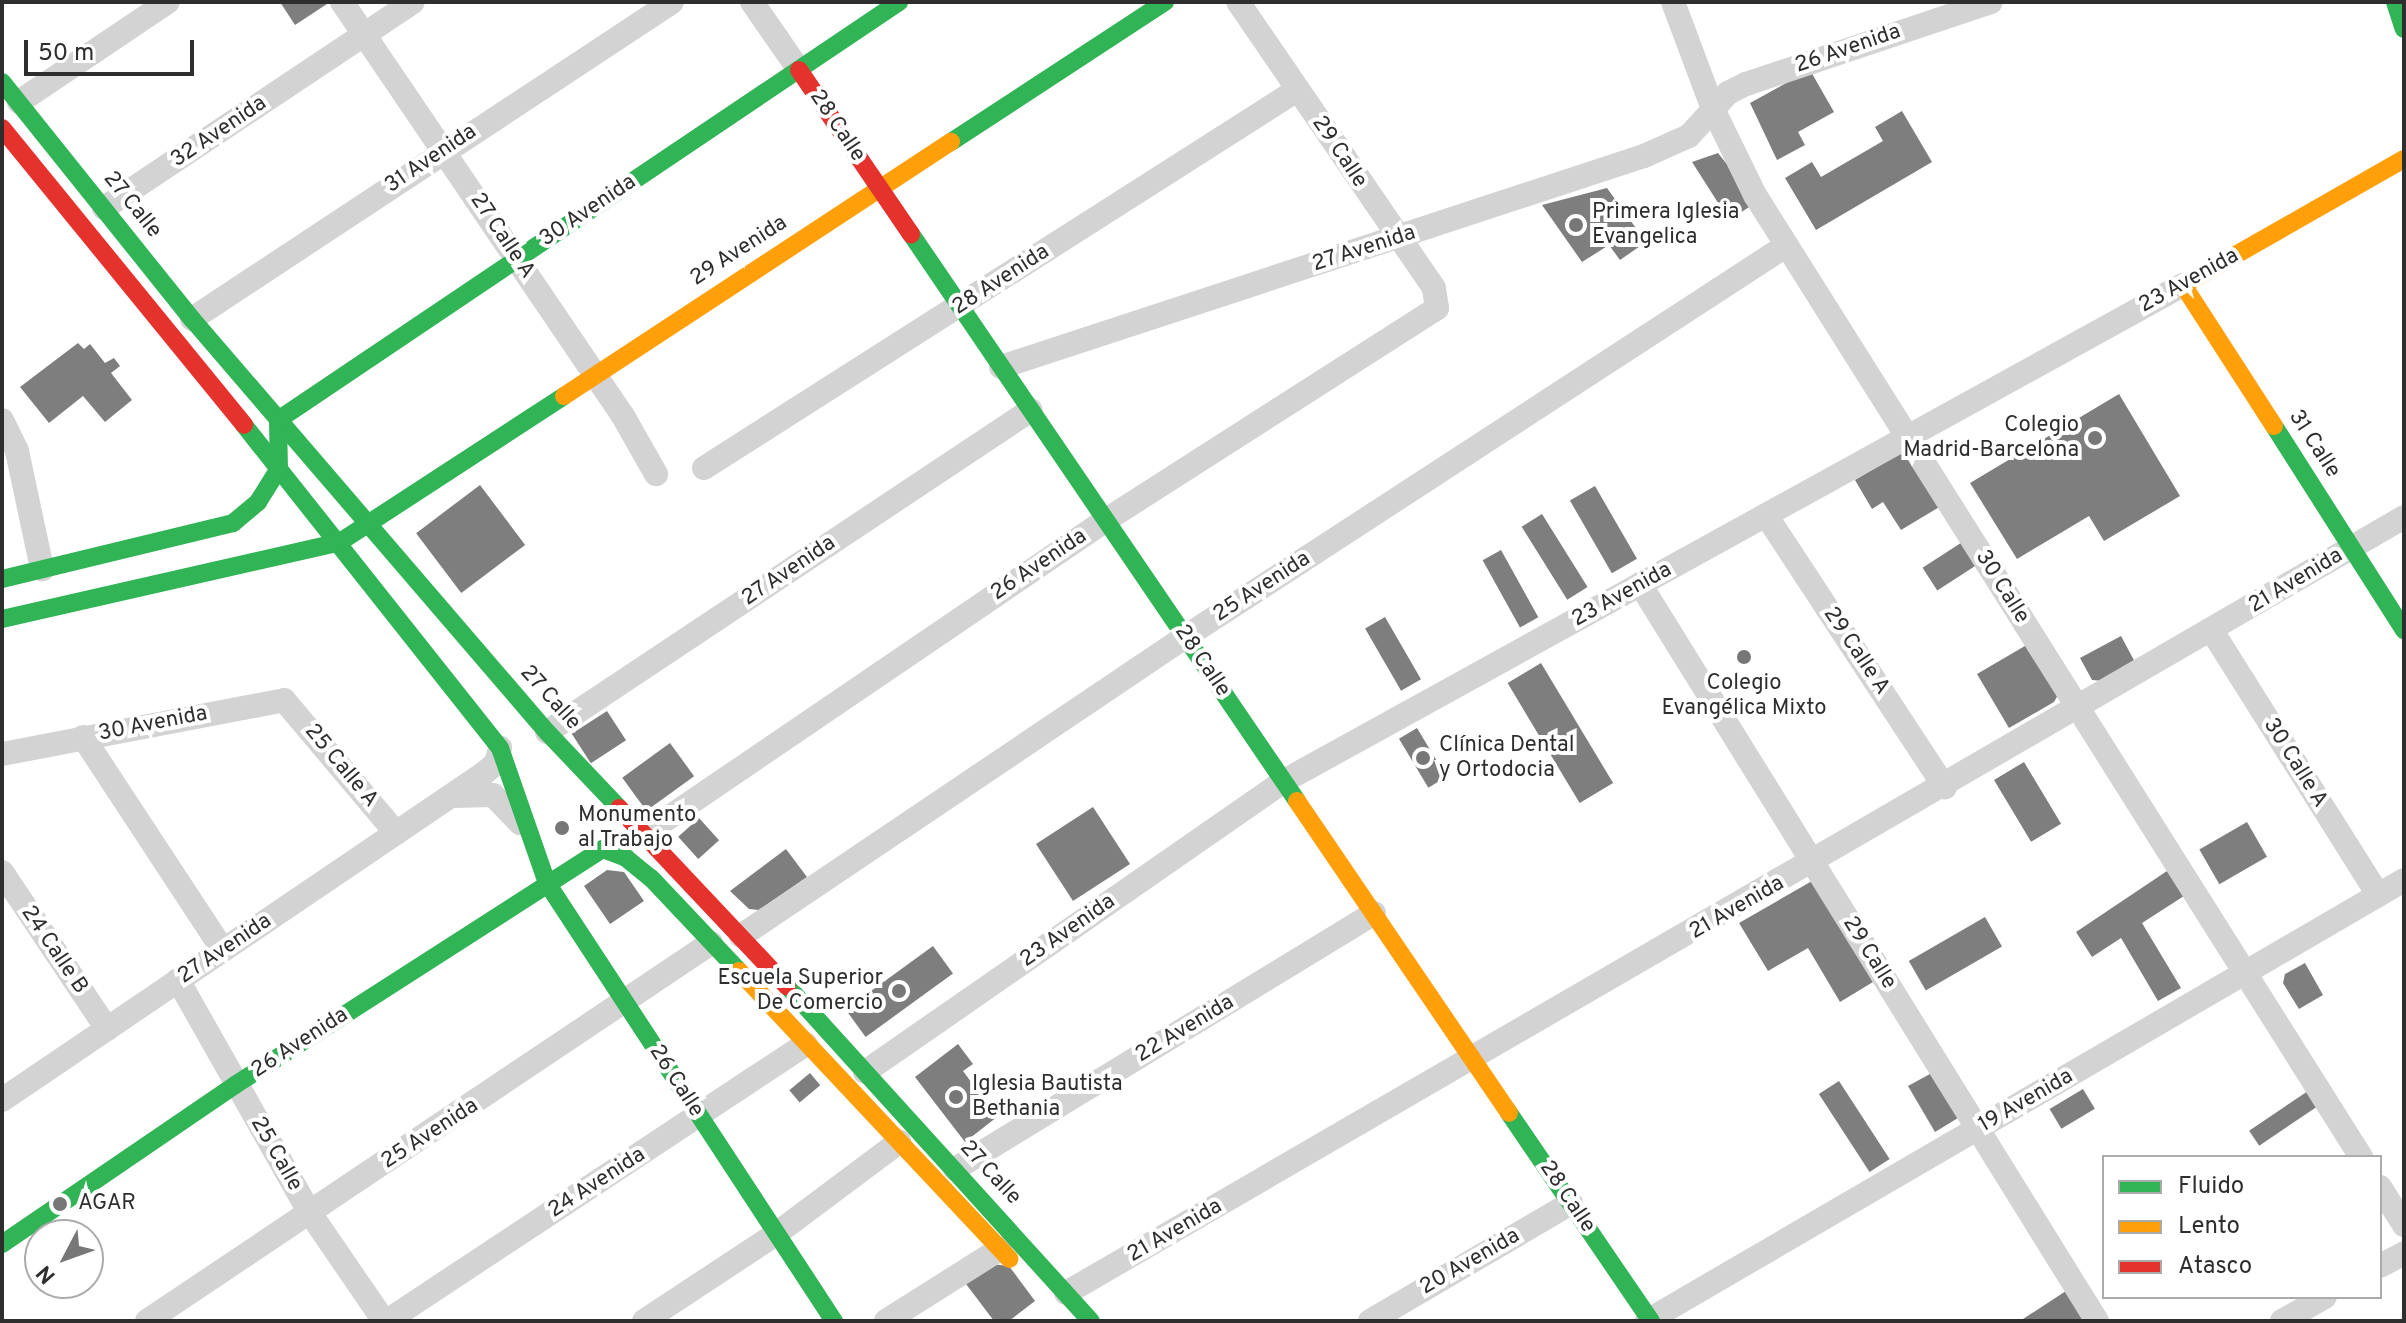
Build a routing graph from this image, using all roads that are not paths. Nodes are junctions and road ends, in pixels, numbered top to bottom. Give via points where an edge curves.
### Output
1 (168, 2) edge
2 (342, 2) edge
3 (413, 2) edge
4 (672, 2) edge
5 (752, 2) edge
6 (899, 2) edge
7 (1165, 2) edge
8 (1238, 2) edge
9 (1673, 2) edge
10 (1991, 2) edge
11 (2395, 2) edge
12 (2404, 29) edge
13 (364, 34) junction
14 (799, 70) junction
15 (2, 82) edge
16 (1297, 90) junction
17 (19, 102) junction
18 (1713, 109) junction
19 (2, 128) edge
20 (443, 150) junction
21 (2404, 159) edge
22 (879, 189) junction
23 (104, 208) junction
24 (1397, 239) junction
25 (1787, 245) junction
26 (517, 258) junction
27 (2183, 285) junction
28 (1439, 302) joint
29 (960, 306) junction
30 (192, 319) junction
31 (1001, 367) junction
32 (593, 372) junction
33 (1031, 410) junction
34 (2, 420) edge
35 (278, 420) junction
36 (1908, 437) junction
37 (704, 468) dead end
38 (279, 469) junction
39 (656, 474) dead end
40 (1766, 515) junction
41 (2404, 517) edge
42 (1106, 520) junction
43 (364, 525) junction
44 (340, 542) junction
45 (2352, 548) junction
46 (42, 569) junction
47 (2, 579) edge
48 (1640, 584) junction
49 (2, 619) edge
50 (2404, 630) edge
51 (2212, 631) junction
52 (1185, 637) junction
53 (284, 700) joint
54 (2080, 709) junction
55 (547, 732) junction
56 (83, 737) junction
57 (500, 748) junction
58 (12, 752) edge
59 (2, 770) edge
60 (1284, 781) junction
61 (1945, 787) junction
62 (447, 797) junction
63 (396, 833) junction
64 (643, 835) junction
65 (529, 836) junction
66 (603, 849) joint
67 (1813, 864) junction
68 (2, 872) edge
69 (2404, 880) edge
70 (547, 883) junction
71 (2378, 895) junction
72 (1374, 913) junction
73 (741, 936) junction
74 (711, 943) junction
75 (223, 950) junction
76 (2245, 973) junction
77 (178, 980) junction
78 (627, 1005) junction
79 (107, 1029) junction
80 (806, 1044) junction
81 (1474, 1060) junction
82 (865, 1072) junction
83 (235, 1085) junction
84 (2, 1100) edge
85 (699, 1116) junction
86 (1978, 1128) junction
87 (899, 1142) junction
88 (2360, 1155) edge
89 (955, 1169) junction
90 (2382, 1190) edge
91 (1571, 1203) junction
92 (310, 1213) junction
93 (2404, 1225) edge
94 (776, 1234) junction
95 (2, 1244) edge
96 (1000, 1249) junction
97 (2404, 1253) edge
98 (2382, 1265) edge
99 (1066, 1293) junction
100 (2321, 1299) edge
101 (147, 1321) edge
102 (386, 1321) edge
103 (644, 1321) edge
104 (834, 1321) edge
105 (886, 1321) edge
106 (1091, 1321) edge
107 (1370, 1321) edge
108 (1649, 1321) edge
109 (2097, 1321) edge
110 (2282, 1321) edge

1 - 17 street
2 - 13 street, 27 Calle A
3 - 13 street, 32 Avenida
4 - 20 street, 31 Avenida
5 - 14 street, 28 Calle
6 - 14 street, 30 Avenida
7 - 22 street, 29 Avenida
8 - 16 street, 29 Calle
9 - 18 street, 30 Calle
10 - 18 street, 26 Avenida via 1746,84
11 - 12 street
13 - 20 street, 27 Calle A
13 - 23 street, 32 Avenida
14 - 22 street, 28 Calle
14 - 26 street, 30 Avenida
15 - 17 street, 27 Calle
16 - 24 street, 29 Calle
16 - 29 street, 28 Avenida
17 - 23 street, 27 Calle
18 - 24 street, 27 Avenida via 1689,136 1672,145
18 - 25 street, 30 Calle
19 - 38 street
20 - 26 street, 27 Calle A
20 - 30 street, 31 Avenida
21 - 27 street, 23 Avenida
22 - 29 street, 28 Calle
22 - 32 street, 29 Avenida
23 - 30 street, 27 Calle
24 - 28 street, 29 Calle
24 - 31 street, 27 Avenida
25 - 36 street, 30 Calle
25 - 52 street, 25 Avenida
26 - 32 street, 27 Calle A
26 - 35 street, 30 Avenida
27 - 36 street, 23 Avenida
27 - 45 street, 31 Calle
28 - 42 street, 26 Avenida via 1432,313
29 - 31 street, 28 Calle
29 - 37 street, 28 Avenida
30 - 35 street, 27 Calle
31 - 33 street, 28 Calle
32 - 39 street, 27 Calle A
32 - 43 street, 29 Avenida
33 - 42 street, 28 Calle
33 - 55 street, 27 Avenida
34 - 46 street via 17,451
35 - 38 street
35 - 43 street, 27 Calle
36 - 40 street, 23 Avenida
36 - 54 street, 30 Calle
38 - 44 street
38 - 46 street via 258,502 225,526
40 - 48 street, 23 Avenida
40 - 61 street, 29 Calle A
41 - 45 street, 21 Avenida
42 - 52 street, 28 Calle
42 - 64 street, 26 Avenida
43 - 44 street, 29 Avenida
43 - 55 street, 27 Calle
44 - 49 street
44 - 57 street
45 - 50 street, 31 Calle
45 - 51 street, 21 Avenida
46 - 47 street
48 - 60 street, 23 Avenida
48 - 67 street, 29 Calle
51 - 54 street, 21 Avenida
51 - 71 street, 30 Calle A
52 - 60 street, 28 Calle
52 - 73 street, 25 Avenida
53 - 56 street, 30 Avenida
53 - 63 street, 25 Calle A
54 - 61 street, 21 Avenida
54 - 76 street, 30 Calle
55 - 64 street, 27 Calle
56 - 58 street, 30 Avenida
56 - 75 street
57 - 62 street, 27 Avenida via 496,763
57 - 65 street
58 - 59 street, 30 Avenida
60 - 72 street, 28 Calle
60 - 82 street, 23 Avenida
61 - 67 street, 21 Avenida
62 - 63 street, 27 Avenida
62 - 65 street via 493,795
63 - 75 street, 27 Avenida
64 - 73 street, 27 Calle
65 - 70 street, 26 Calle
66 - 70 street, 26 Avenida
66 - 74 street, 27 Calle via 639,867
67 - 81 street, 21 Avenida
67 - 86 street, 29 Calle
68 - 79 street, 24 Calle B
69 - 71 street, 19 Avenida
70 - 78 street, 26 Calle
70 - 83 street, 26 Avenida
71 - 76 street, 19 Avenida
72 - 81 street, 28 Calle
72 - 89 street, 22 Avenida
73 - 82 street, 27 Calle
74 - 78 street, 25 Avenida
74 - 80 street, 27 Calle
75 - 77 street, 27 Avenida
76 - 86 street, 19 Avenida
76 - 88 street, 30 Calle
77 - 79 street, 27 Avenida
77 - 83 street, 25 Calle
78 - 85 street, 26 Calle
78 - 92 street, 25 Avenida
79 - 84 street, 27 Avenida
80 - 85 street, 24 Avenida
80 - 87 street, 27 Calle
81 - 91 street, 28 Calle
81 - 99 street, 21 Avenida
82 - 89 street, 27 Calle
83 - 92 street, 25 Calle
83 - 95 street, 26 Avenida
85 - 94 street, 26 Calle
85 - 102 street, 24 Avenida
86 - 108 street, 19 Avenida
86 - 109 street, 29 Calle
87 - 94 street
87 - 96 street, 27 Calle
89 - 99 street, 27 Calle
90 - 93 street
91 - 107 street, 20 Avenida
91 - 108 street, 28 Calle
92 - 101 street, 25 Avenida
92 - 102 street, 25 Calle
94 - 103 street
94 - 104 street, 26 Calle
96 - 105 street
96 - 106 street, 27 Calle via 1048,1300
97 - 98 street
99 - 106 street, 27 Calle
100 - 110 street

